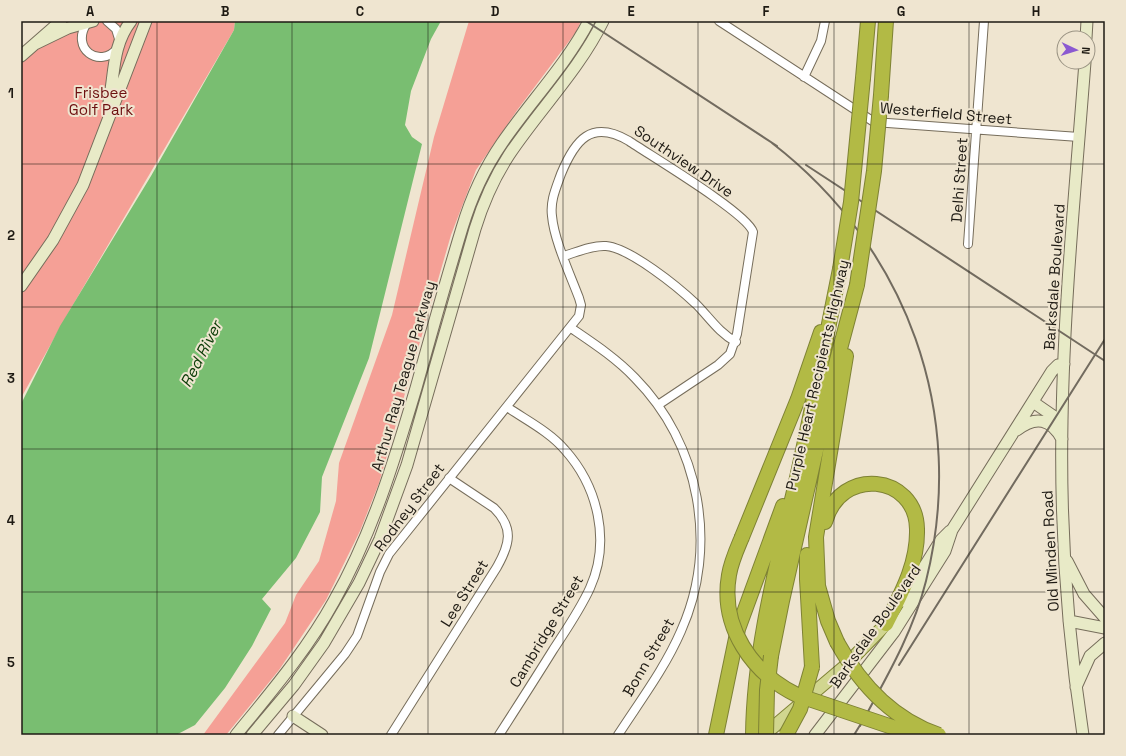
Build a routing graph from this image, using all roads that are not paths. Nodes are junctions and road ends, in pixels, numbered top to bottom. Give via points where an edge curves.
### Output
1 (61, 21) edge
2 (107, 21) edge
3 (131, 21) edge
4 (146, 21) edge
5 (589, 21) edge
6 (603, 21) edge
7 (719, 21) edge
8 (825, 21) edge
9 (886, 21) edge
10 (984, 21) edge
11 (90, 22) edge
12 (868, 22) edge
13 (35, 44) junction
14 (119, 45) junction
15 (21, 56) edge
16 (1084, 70) edge
17 (804, 77) junction
18 (976, 130) junction
19 (1079, 137) junction
20 (96, 154) junction
21 (968, 244) dead end
22 (564, 256) junction
23 (839, 275) junction
24 (857, 285) junction
25 (21, 286) edge
26 (570, 328) junction
27 (736, 342) junction
28 (1064, 364) junction
29 (1033, 402) junction
30 (658, 405) junction
31 (507, 407) junction
32 (836, 420) junction
33 (1062, 422) junction
34 (1013, 433) junction
35 (1062, 439) junction
36 (801, 459) junction
37 (449, 478) junction
38 (952, 530) junction
39 (1064, 556) junction
40 (824, 606) junction
41 (1105, 618) edge
42 (1069, 621) junction
43 (886, 624) junction
44 (1105, 628) edge
45 (1105, 643) edge
46 (765, 654) junction
47 (1076, 687) junction
48 (293, 716) junction
49 (236, 735) edge
50 (252, 735) edge
51 (278, 735) edge
52 (322, 735) edge
53 (391, 735) edge
54 (499, 735) edge
55 (618, 735) edge
56 (716, 735) edge
57 (753, 735) edge
58 (765, 735) edge
59 (786, 735) edge
60 (815, 735) edge
61 (916, 735) edge
62 (939, 735) edge
63 (1083, 735) edge

1 - 13 main road
2 - 14 street via 116,29
3 - 14 main road
4 - 20 main road
5 - 49 main road, Arthur Ray Teague Parkway via 572,49 499,148 474,195 390,474 377,512 355,561 331,608 304,649
6 - 50 main road, Arthur Ray Teague Parkway via 583,55 509,155 489,191 475,229 398,492 382,534 358,583 313,658
7 - 17 street, Westerfield Street
8 - 17 street via 821,41
9 - 24 highway, Purple Heart Recipients Highway, bridge via 874,171
10 - 18 street, Delhi Street
11 - 13 main road via 68,28
11 - 14 street via 81,37 88,52 100,57 110,55
12 - 23 highway, Purple Heart Recipients Highway, bridge via 851,202
13 - 15 main road
14 - 20 main road via 114,58 111,94
16 - 19 main road, Barksdale Boulevard
17 - 18 street, Westerfield Street via 874,122
18 - 19 street, Westerfield Street
18 - 21 street, Delhi Street
19 - 28 main road, Barksdale Boulevard
20 - 25 main road via 78,196 53,240
22 - 26 street, Southview Drive via 581,305 579,316
22 - 27 street via 601,246 627,253 686,296 723,333
22 - 27 street, Southview Drive via 555,230 552,210 555,190 570,152 582,138 593,134 609,133 622,136 718,200 752,228
23 - 36 highway, Purple Heart Recipients Highway via 823,363
23 - 61 highway, bridge via 798,399 729,574 728,601 735,633 755,665 781,687 797,695
24 - 32 highway
24 - 46 highway, Purple Heart Recipients Highway via 826,405 780,608
26 - 30 street, Bonn Street via 618,362 636,378
26 - 31 street, Rodney Street
27 - 30 street, Southview Drive via 725,359
28 - 29 main road, Barksdale Boulevard via 1058,365 1052,371
28 - 33 main road, Old Minden Road
29 - 33 main road
29 - 34 main road, Barksdale Boulevard
30 - 55 street, Bonn Street via 674,432 692,475 701,524 698,570 691,604 676,642
31 - 37 street, Rodney Street
31 - 54 street, Cambridge Street via 554,439 575,461 589,484 598,512 600,539 596,569 584,599
32 - 40 highway via 816,537 818,586
32 - 59 highway, bridge via 812,516 808,543 807,579 812,667 802,704
33 - 35 main road, Old Minden Road
34 - 35 main road via 1028,423 1044,421 1054,428
34 - 38 main road, Barksdale Boulevard
35 - 39 main road, Old Minden Road
36 - 46 highway, Purple Heart Recipients Highway via 767,609
36 - 56 highway via 738,629
37 - 48 street, Rodney Street via 385,561 361,626 352,643
37 - 53 street, Lee Street via 500,514 507,527 506,552
38 - 43 main road, Barksdale Boulevard via 941,540
38 - 60 main road, Barksdale Boulevard via 945,551 894,632
39 - 41 main road via 1084,594
39 - 42 main road, Old Minden Road
40 - 43 highway via 824,534 828,512 833,502 852,487 879,484 892,488 909,503 914,511 918,529 911,571
40 - 62 highway, bridge via 837,642 863,682 883,703 903,718
42 - 44 main road
42 - 47 main road, Old Minden Road
43 - 58 main road, Barksdale Boulevard via 861,652
45 - 47 main road via 1090,656
46 - 57 highway, Purple Heart Recipients Highway via 754,694
46 - 58 highway, Purple Heart Recipients Highway, bridge
47 - 63 main road, Old Minden Road
48 - 51 street, Rodney Street
48 - 52 main road

